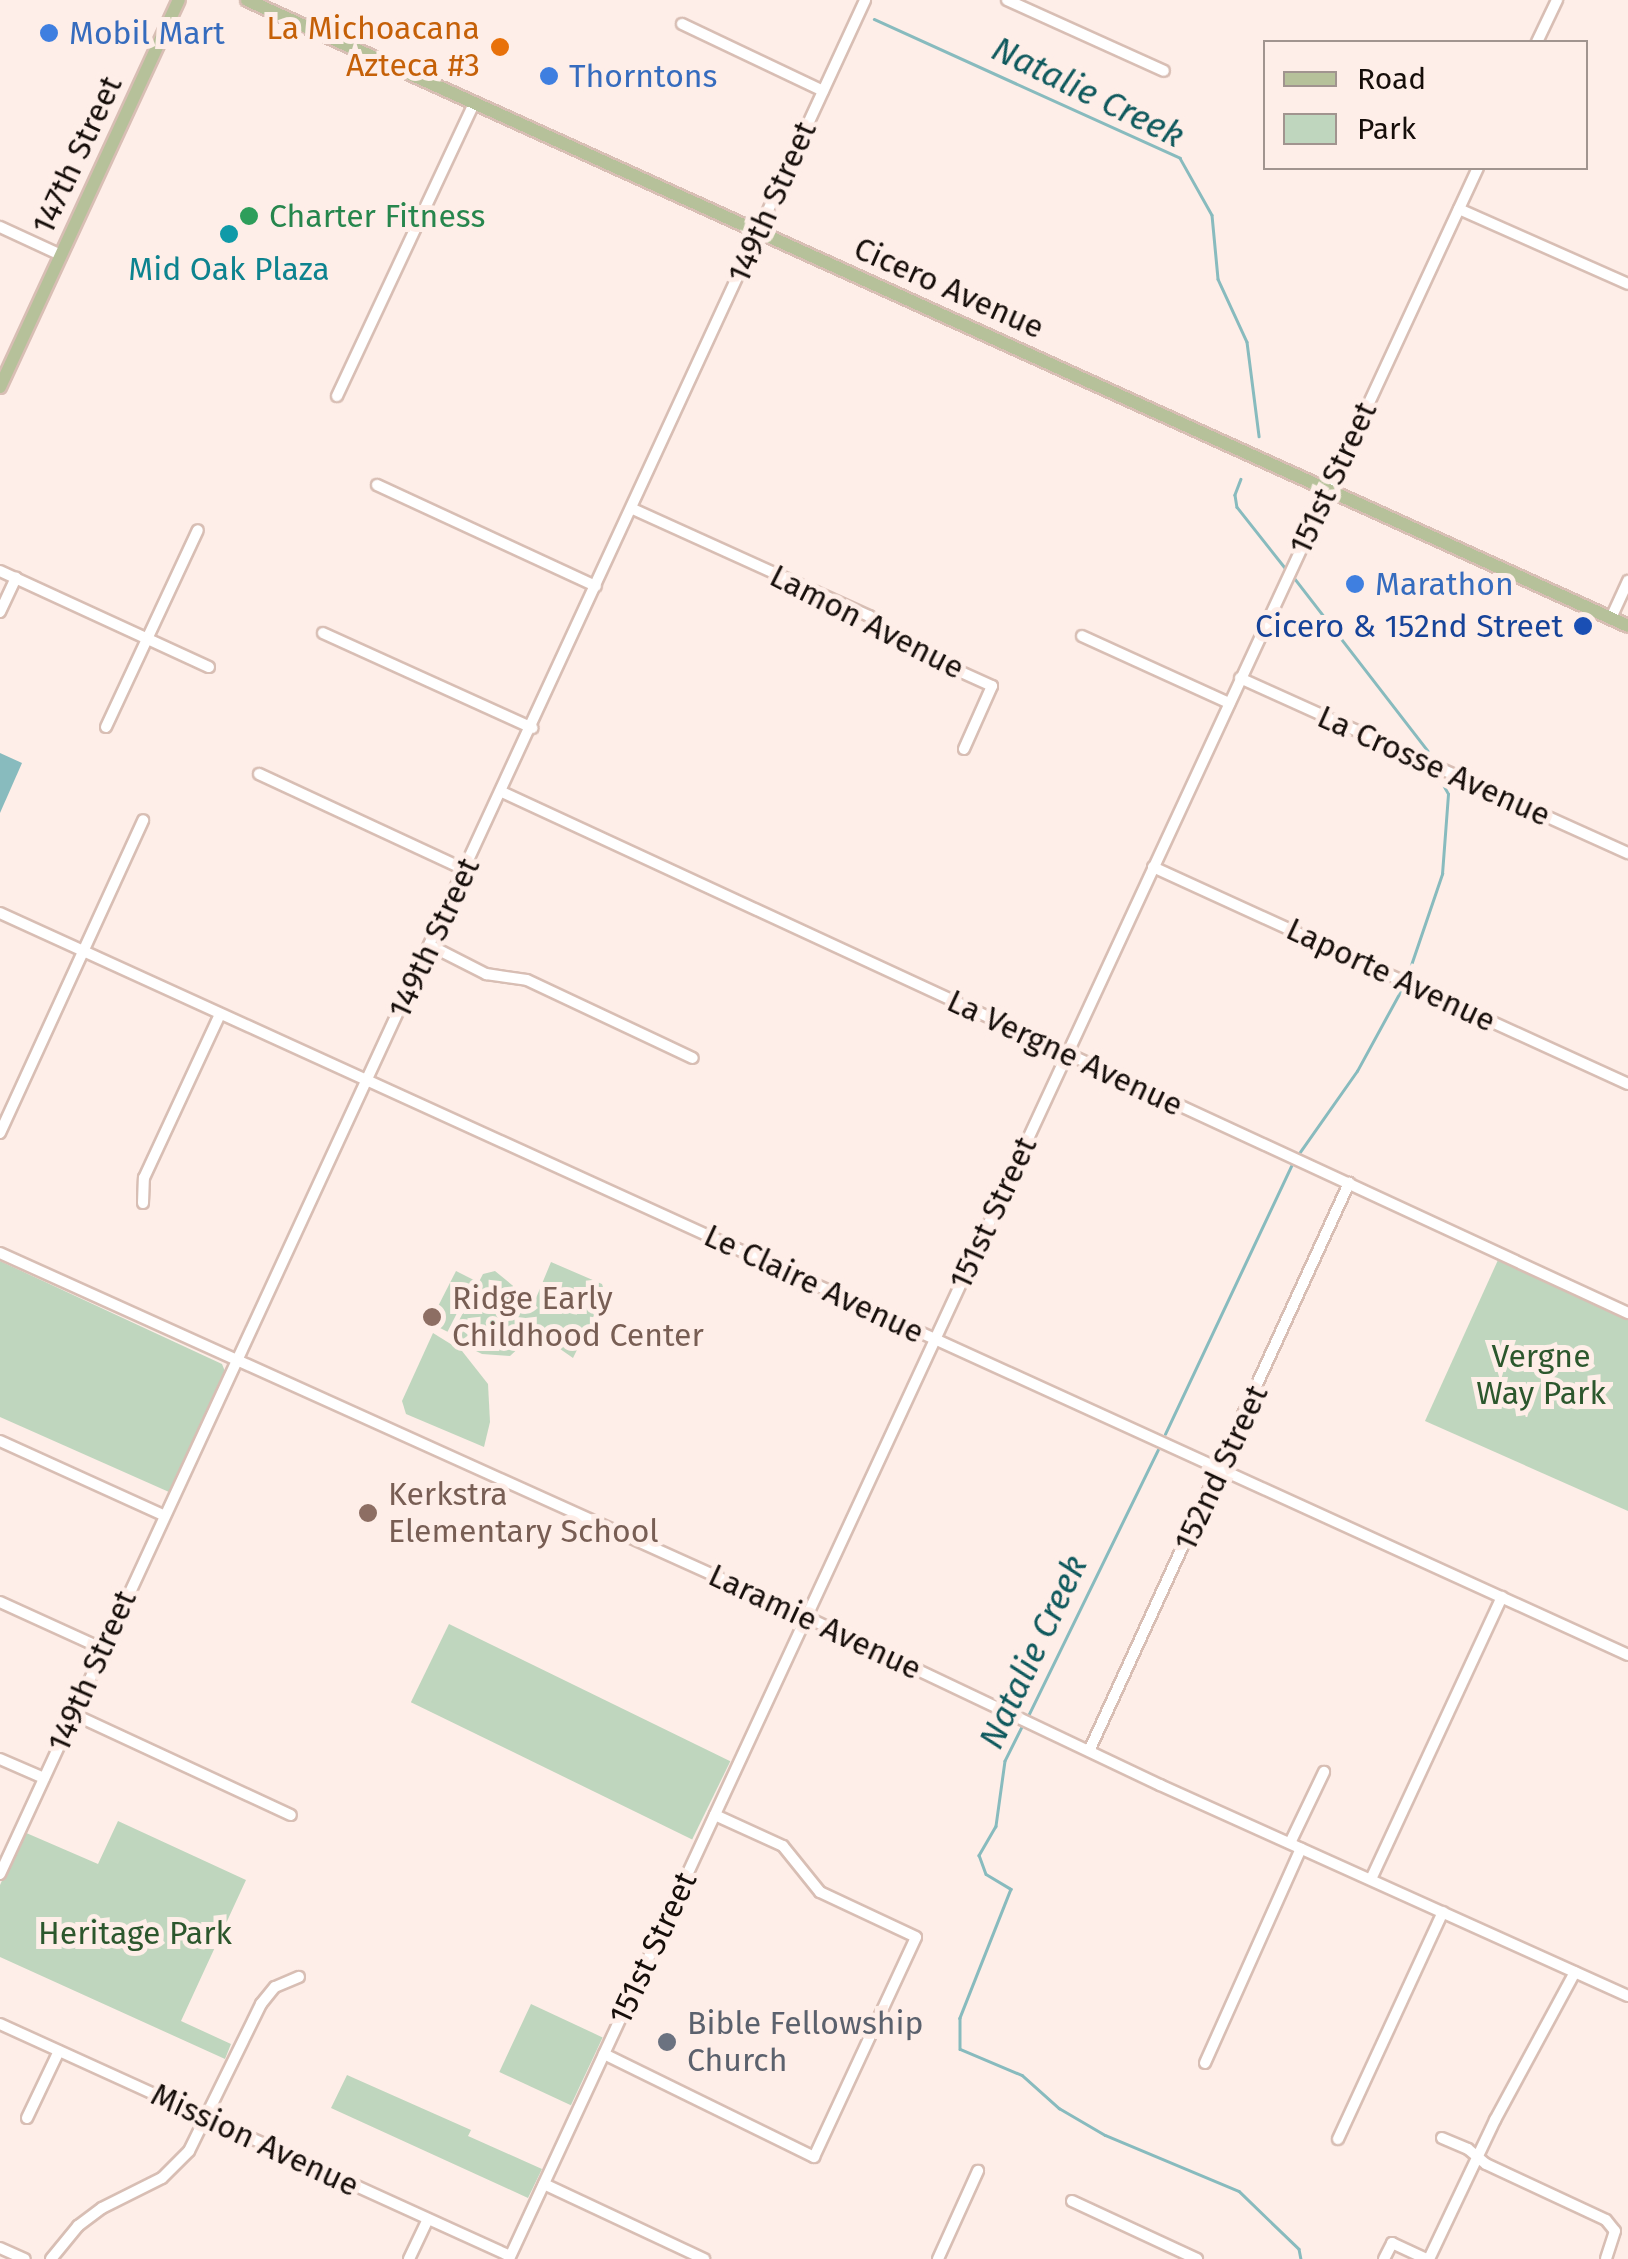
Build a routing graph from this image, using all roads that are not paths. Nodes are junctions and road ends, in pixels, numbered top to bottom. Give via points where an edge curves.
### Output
1 (178, 0) edge
2 (247, 0) edge
3 (865, 0) edge
4 (1007, 0) edge
5 (1558, 0) edge
6 (682, 24) dead end
7 (1539, 40) edge
8 (1164, 71) dead end
9 (822, 92) junction
10 (474, 103) junction
11 (1477, 170) edge
12 (1459, 209) junction
13 (0, 226) edge
14 (759, 232) junction
15 (61, 254) junction
16 (1628, 284) edge
17 (0, 388) edge
18 (337, 396) dead end
19 (377, 486) dead end
20 (1328, 490) junction
21 (633, 509) junction
22 (198, 530) dead end
23 (0, 571) edge
24 (16, 578) junction
25 (1628, 581) edge
26 (596, 586) junction
27 (0, 612) edge
28 (1611, 618) junction
29 (1628, 626) edge
30 (322, 633) dead end
31 (1082, 636) dead end
32 (147, 638) junction
33 (210, 666) dead end
34 (1240, 678) junction
35 (1229, 703) junction
36 (106, 728) dead end
37 (532, 728) junction
38 (964, 748) dead end
39 (259, 774) dead end
40 (502, 792) junction
41 (143, 820) dead end
42 (1628, 854) edge
43 (1153, 866) junction
44 (466, 870) junction
45 (0, 913) edge
46 (430, 946) junction
47 (82, 950) junction
48 (220, 1014) junction
49 (1066, 1054) junction
50 (693, 1058) dead end
51 (368, 1081) junction
52 (1628, 1084) edge
53 (0, 1133) edge
54 (1349, 1184) junction
55 (144, 1203) dead end
56 (0, 1253) edge
57 (1628, 1313) edge
58 (935, 1339) junction
59 (240, 1358) junction
60 (0, 1441) edge
61 (1222, 1470) junction
62 (163, 1515) junction
63 (1502, 1597) junction
64 (0, 1602) edge
65 (806, 1617) junction
66 (101, 1648) junction
67 (1628, 1655) edge
68 (73, 1714) junction
69 (1089, 1750) junction
70 (0, 1759) edge
71 (1324, 1772) dead end
72 (44, 1778) junction
73 (291, 1815) dead end
74 (715, 1815) junction
75 (1296, 1846) junction
76 (0, 1874) edge
77 (1370, 1879) junction
78 (1442, 1912) junction
79 (1575, 1972) junction
80 (299, 1977) dead end
81 (1628, 1996) edge
82 (0, 2024) edge
83 (59, 2050) junction
84 (604, 2054) junction
85 (1204, 2063) dead end
86 (27, 2118) dead end
87 (209, 2118) junction
88 (1442, 2138) dead end
89 (1338, 2139) dead end
90 (1477, 2156) junction
91 (978, 2170) dead end
92 (544, 2184) junction
93 (1072, 2200) dead end
94 (428, 2219) junction
95 (0, 2248) edge
96 (1188, 2257) edge
97 (510, 2258) edge
98 (25, 2259) edge
99 (51, 2259) edge
100 (409, 2259) edge
101 (704, 2259) edge
102 (938, 2259) edge
103 (1384, 2259) edge
104 (1428, 2259) edge
105 (1606, 2259) edge

1 - 15 main road, 147th Street
2 - 10 main road, Cicero Avenue
3 - 9 street, 149th Street
4 - 8 street
5 - 7 street
6 - 9 street
9 - 14 street, 149th Street
10 - 14 main road, Cicero Avenue
10 - 18 street
11 - 12 street, 151st Street
12 - 16 street
12 - 20 street, 151st Street
13 - 15 street
14 - 20 main road, Cicero Avenue
14 - 21 street, 149th Street
15 - 17 main road, 147th Street
19 - 26 street
20 - 28 main road, Cicero Avenue
20 - 34 street, 151st Street
21 - 26 street, 149th Street
21 - 38 street, Lamon Avenue via 869,616 910,649 992,686
22 - 32 street
23 - 24 street
24 - 27 street
24 - 32 street
25 - 28 street
26 - 37 street, 149th Street
28 - 29 main road, Cicero Avenue
30 - 37 street
31 - 35 street
32 - 33 street
32 - 36 street
34 - 35 street, 151st Street
34 - 42 street, La Crosse Avenue
35 - 43 street, 151st Street
37 - 40 street, 149th Street
39 - 44 street
40 - 44 street, 149th Street
40 - 49 street, La Vergne Avenue
41 - 47 street
43 - 49 street, 151st Street
43 - 52 street, Laporte Avenue
44 - 46 street, 149th Street
45 - 47 street, Le Claire Avenue
46 - 50 street via 486,974 527,980
46 - 51 street, 149th Street
47 - 48 street, Le Claire Avenue
47 - 53 street
48 - 51 street, Le Claire Avenue
48 - 55 street via 144,1178
49 - 54 street, La Vergne Avenue
49 - 58 street, 151st Street
51 - 58 street, Le Claire Avenue
51 - 59 street, 149th Street
54 - 57 street, La Vergne Avenue
54 - 61 street, 152nd Street
56 - 59 street, Laramie Avenue
58 - 61 street, Le Claire Avenue
58 - 65 street, 151st Street
59 - 62 street, 149th Street
59 - 65 street, Laramie Avenue
60 - 62 street
61 - 63 street, Le Claire Avenue
61 - 69 street, 152nd Street
62 - 66 street, 149th Street
63 - 67 street, Le Claire Avenue
63 - 77 street
64 - 66 street
65 - 69 street, Laramie Avenue
65 - 74 street, 151st Street
66 - 68 street, 149th Street
68 - 72 street, 149th Street
68 - 73 street
69 - 75 street, Laramie Avenue
70 - 72 street
71 - 75 street
72 - 76 street, 149th Street
74 - 84 street, 151st Street
74 - 84 street via 783,1846 820,1892 916,1937 814,2157
75 - 77 street, Laramie Avenue
75 - 85 street
77 - 78 street, Laramie Avenue
78 - 79 street, Laramie Avenue
78 - 89 street
79 - 81 street, Laramie Avenue
79 - 90 street
80 - 87 street via 275,1986 261,2004
82 - 83 street, Mission Avenue
83 - 86 street
83 - 87 street, Mission Avenue
84 - 92 street, 151st Street
87 - 94 street, Mission Avenue
87 - 99 street via 190,2151 162,2178 102,2208
88 - 90 street
90 - 104 street
90 - 105 street via 1606,2220 1616,2231
91 - 102 street
92 - 97 street, 151st Street
92 - 101 street
93 - 96 street
94 - 97 street, Mission Avenue
94 - 100 street
95 - 98 street
103 - 104 street via 1392,2243

